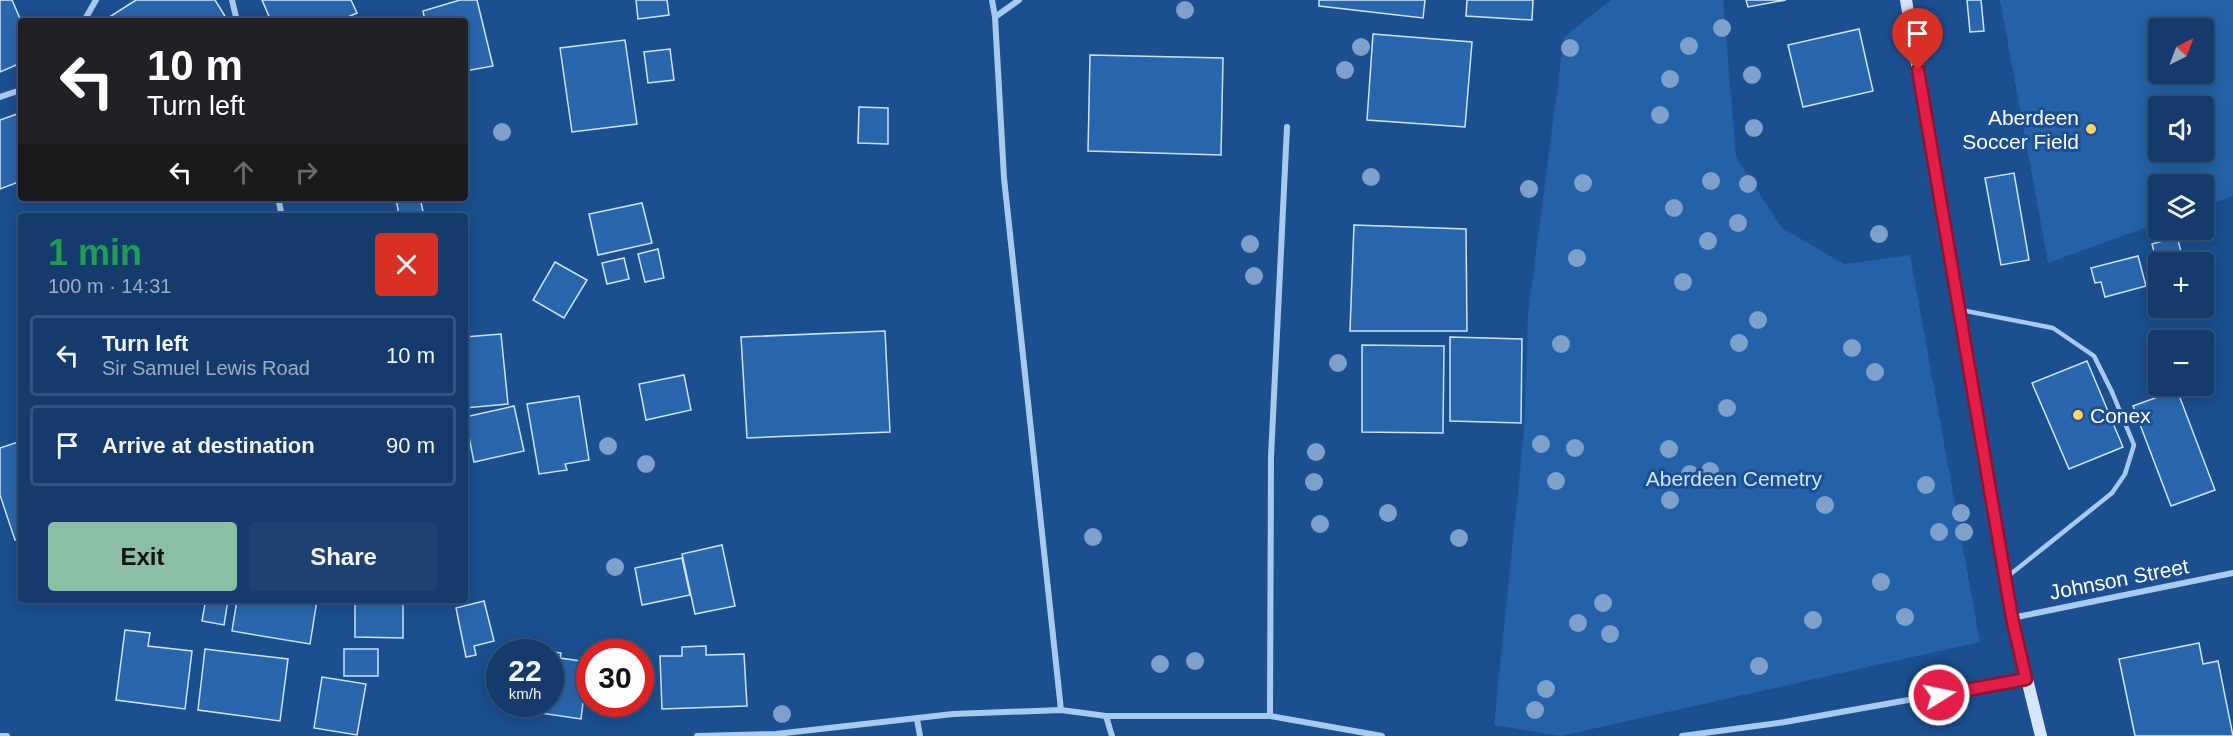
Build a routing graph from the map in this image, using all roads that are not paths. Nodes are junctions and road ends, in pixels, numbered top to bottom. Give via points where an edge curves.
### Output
1 (96, 0) edge
2 (232, 0) edge
3 (992, 0) edge
4 (1019, 0) edge
5 (1906, 0) edge
6 (995, 17) junction
7 (86, 18) edge
8 (236, 18) edge
9 (18, 91) edge
10 (0, 97) edge
11 (1287, 127) dead end
12 (1960, 310) junction
13 (2233, 573) edge
14 (2005, 579) junction
15 (2012, 618) junction
16 (2026, 679) junction
17 (1061, 710) junction
18 (1106, 716) junction
19 (1270, 716) junction
20 (917, 719) junction
21 (0, 736) edge
22 (7, 736) edge
23 (698, 736) edge
24 (920, 736) edge
25 (1112, 736) edge
26 (1382, 736) edge
27 (1682, 736) edge
28 (2041, 736) edge

1 - 7 street
2 - 8 street
3 - 6 street
4 - 6 street
5 - 12 main road
6 - 17 street via 1004,178
9 - 10 street
11 - 19 street via 1271,457
12 - 14 main road
12 - 14 lane via 2054,328 2094,356 2134,445 2125,474 2112,493
13 - 15 street, Johnson Street
14 - 15 main road
15 - 16 main road
16 - 27 street via 1785,722
16 - 28 main road
17 - 18 street
17 - 20 street
18 - 19 street
18 - 25 street
19 - 26 street
20 - 23 street via 777,734
20 - 24 street
21 - 22 street

